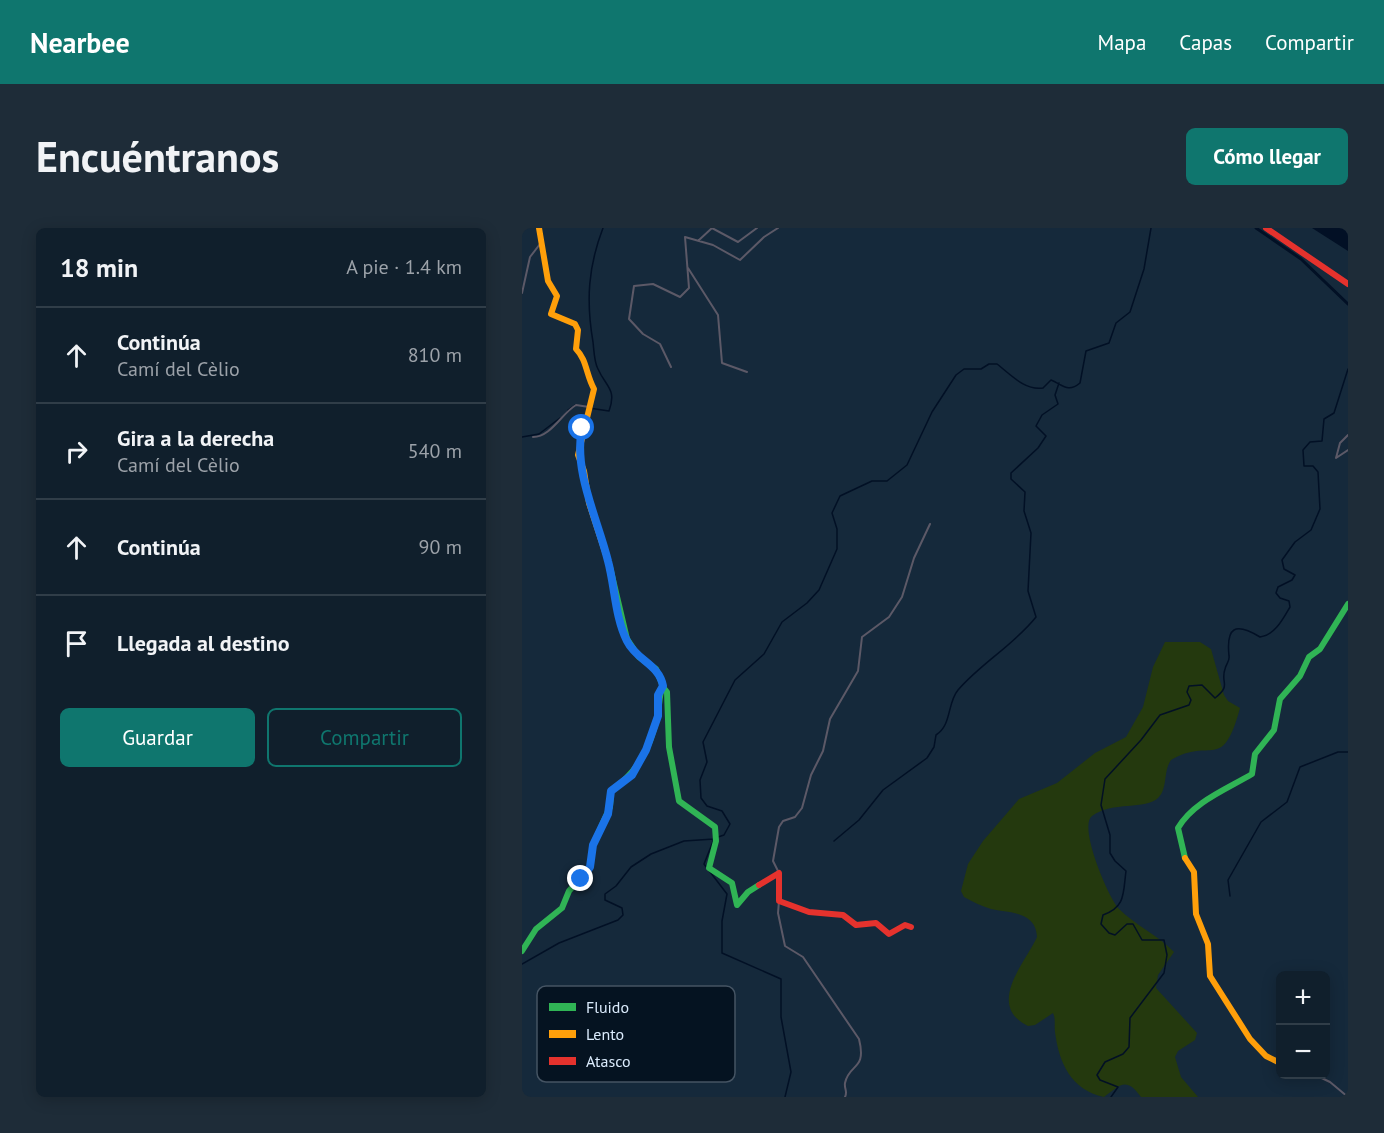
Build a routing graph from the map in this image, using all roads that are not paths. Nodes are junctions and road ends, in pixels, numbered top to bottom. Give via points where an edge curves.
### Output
1 (539, 228) edge
2 (757, 228) edge
3 (778, 228) edge
4 (1266, 228) edge
5 (699, 240) junction
6 (540, 244) junction
7 (688, 268) junction
8 (1348, 284) edge
9 (522, 293) edge
10 (671, 367) dead end
11 (747, 372) dead end
12 (589, 407) junction
13 (1348, 435) edge
14 (533, 437) dead end
15 (1348, 450) edge
16 (930, 524) dead end
17 (1348, 603) edge
18 (663, 686) junction
19 (779, 873) junction
20 (779, 902) junction
21 (911, 927) dead end
22 (522, 951) edge
23 (1276, 1061) edge
24 (1324, 1079) edge
25 (845, 1097) edge
26 (1348, 1097) edge

1 - 6 street
2 - 5 street via 738,242 712,228
3 - 5 street via 740,260
4 - 8 street
5 - 7 street via 686,236 684,239
6 - 9 street via 530,257
6 - 12 street via 548,280 557,296 551,314 571,320 578,330 576,349 584,357 587,377 594,389
7 - 10 street via 689,290 680,297 650,283 633,288 629,319 660,344
7 - 11 street via 718,315 722,363
12 - 14 street via 576,405 561,421
12 - 18 street via 578,455 589,503 609,561 627,639 639,657 656,669
13 - 15 street via 1340,443 1336,458
16 - 19 street via 902,597 889,617 862,637 858,671 830,719 802,808 779,827 772,861
17 - 23 street via 1320,649 1309,657 1300,676 1280,699 1274,730 1254,756 1252,774 1207,800 1182,820 1178,830 1182,854 1194,870 1196,914 1208,944 1210,976 1250,1039
18 - 19 street via 667,692 669,747 679,801 715,827 711,872 729,880 737,904 748,892
18 - 22 street via 650,741 632,775 611,791 610,807 593,845 590,867 569,891 564,908 537,928
19 - 20 street
20 - 21 street via 809,912 843,915 856,925 876,923 888,934 905,925
20 - 25 street via 785,946 803,957 859,1039 862,1054 846,1082
24 - 26 street

